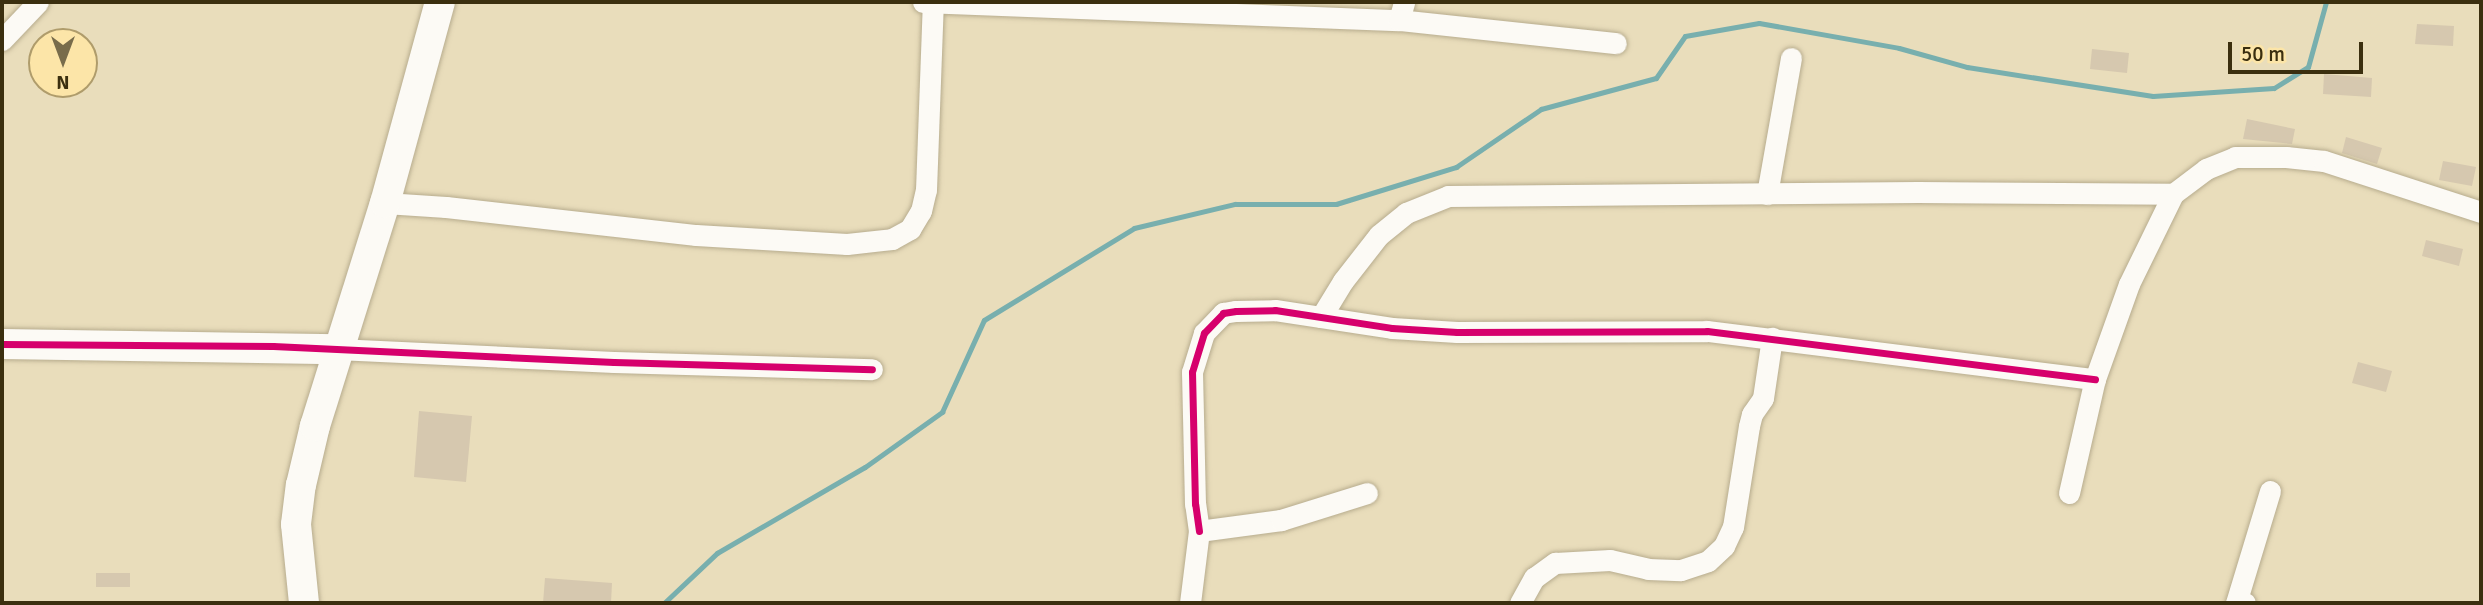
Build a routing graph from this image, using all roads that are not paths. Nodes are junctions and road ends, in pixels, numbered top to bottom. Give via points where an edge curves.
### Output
1 (38, 2) edge
2 (440, 2) edge
3 (930, 2) edge
4 (1401, 11) edge
5 (2, 40) edge
6 (1616, 43) dead end
7 (1791, 58) dead end
8 (1767, 194) junction
9 (2173, 194) junction
10 (385, 203) junction
11 (2481, 212) edge
12 (1321, 317) junction
13 (1772, 338) junction
14 (2, 344) edge
15 (337, 349) junction
16 (872, 369) dead end
17 (2095, 379) junction
18 (2270, 491) dead end
19 (1367, 493) dead end
20 (2069, 493) dead end
21 (1199, 531) junction
22 (304, 603) edge
23 (1190, 603) edge
24 (1520, 603) edge
25 (2245, 603) edge

1 - 5 street
2 - 10 street
3 - 4 street
3 - 10 street via 926,191 910,229 892,239 847,244 707,236
4 - 6 street
7 - 8 street
8 - 9 street
8 - 12 street via 1448,196 1406,213 1379,235
9 - 11 street via 2206,169 2235,157 2286,157 2324,161
9 - 17 street via 2129,284
10 - 15 street
12 - 13 street via 1457,332 1654,329
12 - 21 street via 1275,310 1236,311 1223,313 1204,334 1192,372
13 - 17 street
13 - 24 street via 1764,395 1752,414 1733,527 1724,546 1708,561 1681,570 1648,569 1610,560 1555,563 1534,579
14 - 15 street
15 - 16 street
15 - 22 street via 301,485 296,524
17 - 20 street
18 - 25 street via 2236,603
19 - 21 street via 1281,520
21 - 23 street

